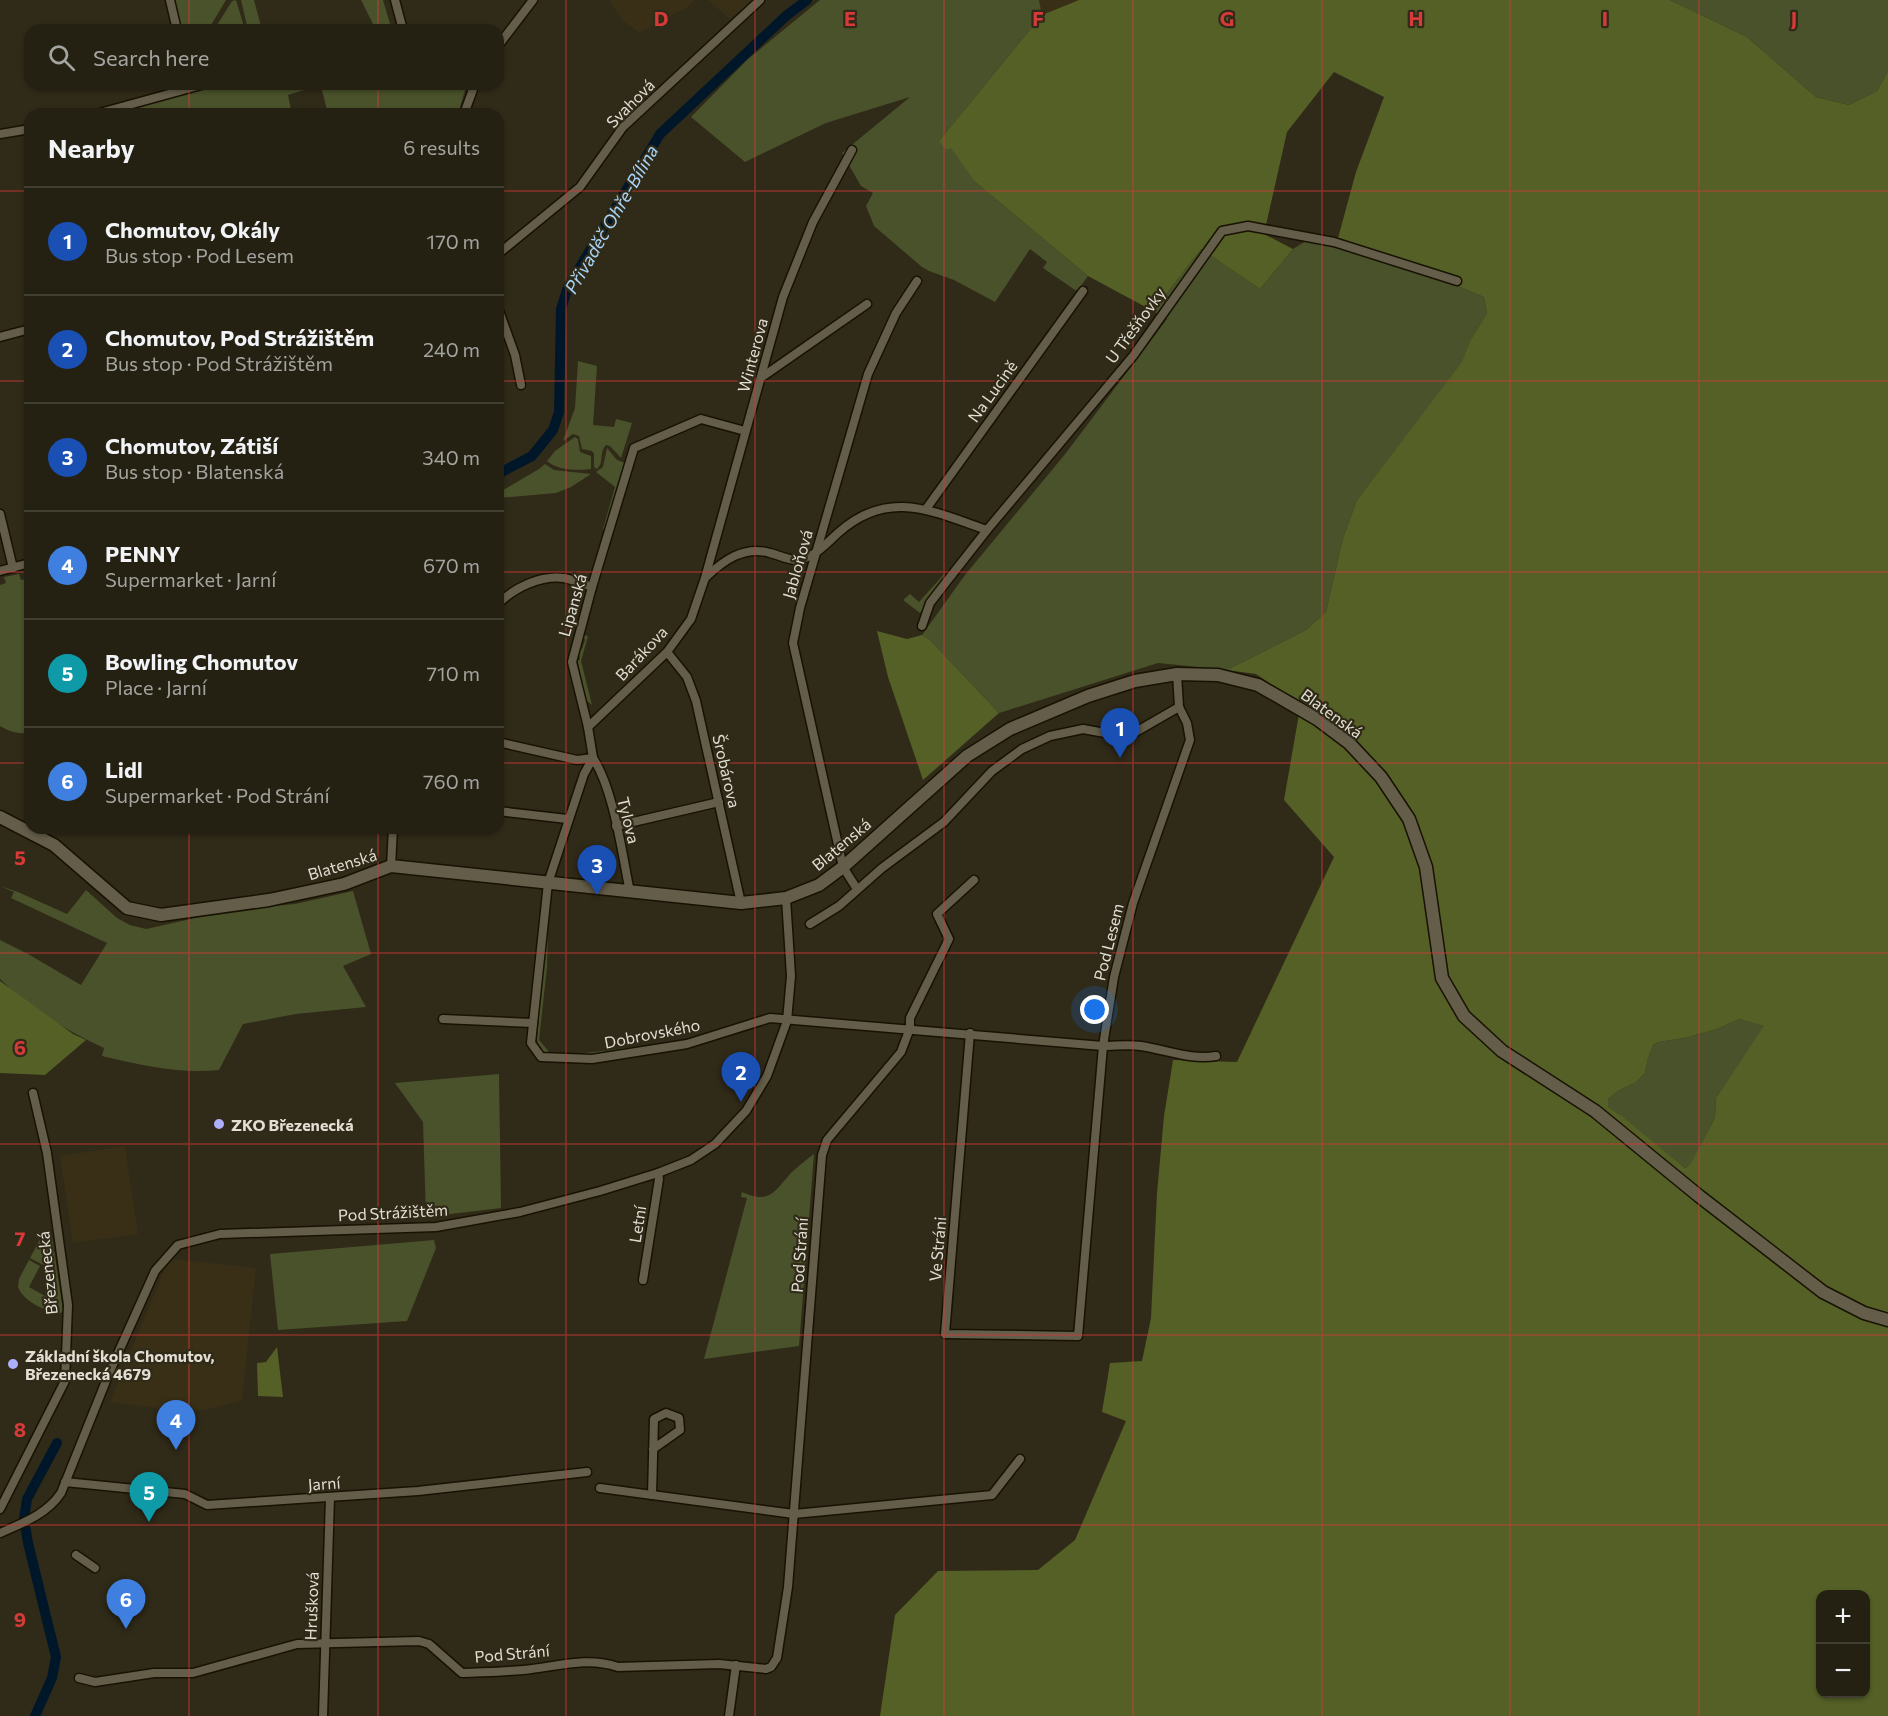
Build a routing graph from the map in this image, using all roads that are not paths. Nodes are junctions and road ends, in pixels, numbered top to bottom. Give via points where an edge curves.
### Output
1 (170, 0) edge
2 (395, 0) edge
3 (533, 0) edge
4 (760, 0) edge
5 (176, 24) edge
6 (401, 24) edge
7 (504, 38) edge
8 (178, 90) edge
9 (473, 90) edge
10 (117, 108) edge
11 (466, 108) edge
12 (24, 130) edge
13 (0, 134) edge
14 (852, 150) dead end
15 (504, 249) edge
16 (917, 281) dead end
17 (1457, 281) dead end
18 (1083, 291) dead end
19 (867, 304) dead end
20 (504, 322) edge
21 (24, 331) edge
22 (0, 337) edge
23 (762, 377) junction
24 (521, 385) dead end
25 (746, 431) junction
26 (926, 509) junction
27 (0, 514) edge
28 (987, 530) junction
29 (816, 553) junction
30 (24, 565) edge
31 (13, 568) junction
32 (0, 571) edge
33 (705, 578) junction
34 (592, 587) junction
35 (504, 599) edge
36 (922, 626) dead end
37 (667, 652) junction
38 (1177, 674) junction
39 (1179, 707) junction
40 (588, 727) junction
41 (504, 743) edge
42 (593, 758) junction
43 (719, 802) junction
44 (504, 812) edge
45 (0, 817) edge
46 (567, 819) junction
47 (616, 826) junction
48 (24, 829) edge
49 (33, 834) edge
50 (393, 834) edge
51 (391, 866) junction
52 (843, 867) junction
53 (974, 880) dead end
54 (548, 883) junction
55 (857, 889) junction
56 (630, 892) junction
57 (786, 898) junction
58 (741, 903) junction
59 (810, 924) dead end
60 (442, 1019) dead end
61 (787, 1021) junction
62 (533, 1023) junction
63 (910, 1028) junction
64 (970, 1033) junction
65 (1103, 1046) junction
66 (1216, 1056) dead end
67 (33, 1093) dead end
68 (658, 1173) junction
69 (643, 1280) dead end
70 (1888, 1320) edge
71 (1078, 1336) joint
72 (653, 1449) dead end
73 (1020, 1459) dead end
74 (587, 1472) dead end
75 (65, 1482) junction
76 (600, 1488) dead end
77 (652, 1495) junction
78 (330, 1498) junction
79 (0, 1509) edge
80 (794, 1514) junction
81 (0, 1533) edge
82 (76, 1555) dead end
83 (95, 1568) dead end
84 (325, 1644) junction
85 (736, 1665) junction
86 (79, 1678) dead end
87 (323, 1716) edge
88 (729, 1716) edge

1 - 5 street
2 - 6 street
3 - 7 street
4 - 15 street, Svahová via 623,127 580,188
8 - 10 street
9 - 11 street
12 - 13 street
14 - 23 street, Winterova via 813,222 783,297
16 - 29 street, Jabloňová via 896,314 868,374
17 - 28 street, U Třešňovky via 1334,242 1248,226 1222,231 1133,356
18 - 26 street, Na Lucině
19 - 23 street
20 - 24 street
21 - 22 street
23 - 25 street, Winterova
25 - 33 street, Winterova
25 - 34 street, Lipanská via 700,419 634,448
26 - 28 street
26 - 29 street via 872,511 844,528
27 - 31 street
28 - 36 street, U Třešňovky via 930,603
29 - 33 street via 796,560 762,550 743,553 724,560
29 - 52 street, Jabloňová via 793,643
30 - 31 street
31 - 32 street
33 - 37 street, Barákova via 691,618
34 - 35 street via 564,578 540,580 516,589
34 - 40 street, Lipanská via 572,662
37 - 40 street, Barákova
37 - 43 street, Šrobárova via 687,677 696,701
38 - 39 street, Pod Lesem
38 - 52 street, Blatenská via 1135,681 1088,696 1010,729 967,756
38 - 70 street, Blatenská via 1218,675 1258,685 1317,719 1348,743 1381,777 1409,819 1426,867 1442,978 1464,1016 1503,1051 1595,1111 1823,1292 1864,1313
39 - 55 street via 1127,737 1083,729 1050,736 1022,749 992,771 944,822
39 - 65 street, Pod Lesem via 1190,740 1132,903
40 - 42 street, Lipanská
41 - 42 street via 577,760
42 - 46 street
42 - 47 street, Tylova via 601,770
43 - 47 street
43 - 58 street, Šrobárova
44 - 46 street
45 - 48 street, Blatenská
46 - 54 street
47 - 56 street, Tylova
49 - 51 street, Blatenská via 54,845 127,908 161,915 269,900 344,884
50 - 51 street
51 - 54 street, Blatenská
52 - 55 street, Jabloňová
52 - 57 street, Blatenská via 819,885
53 - 63 street via 937,915 949,939 910,1018
54 - 56 street, Blatenská
54 - 62 street, Dobrovského
55 - 59 street
56 - 58 street, Blatenská
57 - 58 street, Blatenská
57 - 61 street, Pod Strážištěm via 791,976
60 - 62 street
61 - 62 street, Dobrovského via 770,1018 687,1044 592,1059 541,1057 531,1043
61 - 63 street, Dobrovského
61 - 68 street, Pod Strážištěm via 767,1076 746,1111 715,1144 691,1160
63 - 64 street, Dobrovského
63 - 80 street, Pod Strání via 901,1052 827,1140 822,1155
64 - 65 street, Dobrovského
64 - 71 street, Ve Stráni via 945,1334
65 - 66 street, Dobrovského via 1139,1046 1202,1059
65 - 71 street, Pod Lesem
67 - 79 street, Březenecká via 47,1153 68,1305 65,1381
68 - 69 street, Letní
68 - 75 street, Pod Strážištěm via 520,1212 436,1227 220,1234 178,1245 155,1270
72 - 77 street
73 - 80 street via 992,1495
74 - 78 street, Jarní
75 - 78 street, Jarní via 185,1494 207,1505
75 - 81 street, Pod Strážištěm via 54,1504
76 - 77 street
77 - 80 street
78 - 84 street, Hrušková
80 - 85 street, Pod Strání via 777,1658 766,1669
82 - 83 street
84 - 85 street, Pod Strání via 419,1641 429,1644 462,1673 586,1661 618,1667
84 - 86 street, Pod Strání via 297,1644 193,1673 154,1673 95,1682
84 - 87 street, Hrušková
85 - 88 street

